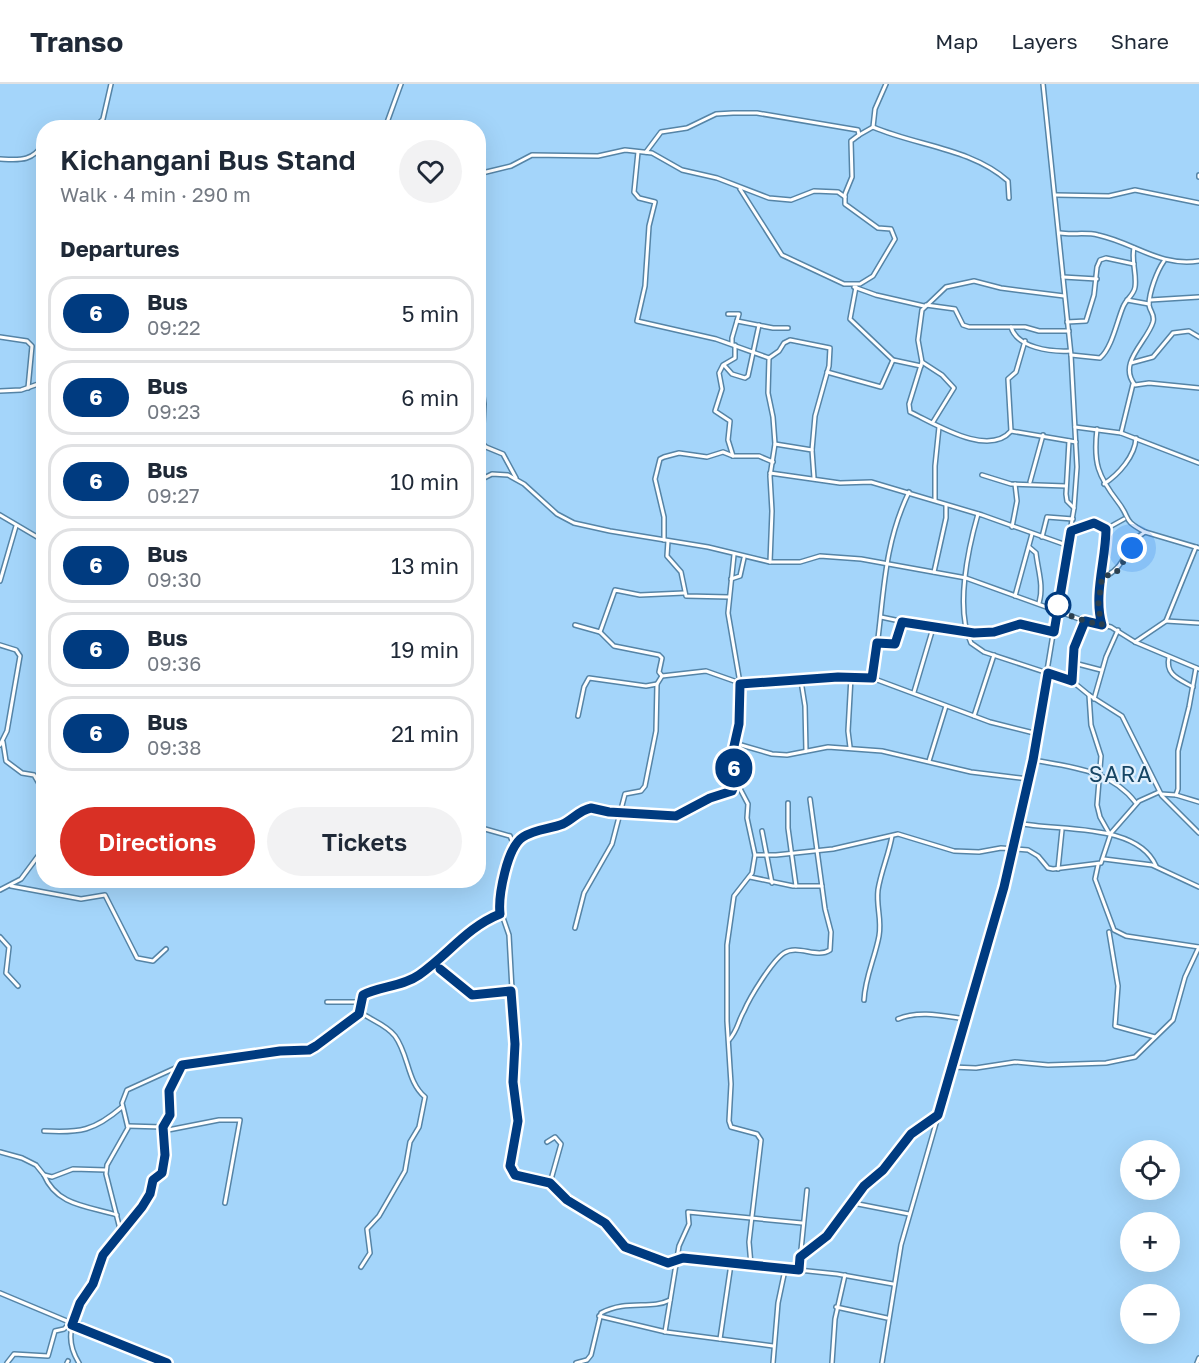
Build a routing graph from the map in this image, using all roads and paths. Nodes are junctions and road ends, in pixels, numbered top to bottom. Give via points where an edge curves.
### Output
1 (111, 84) edge
2 (401, 84) edge
3 (886, 84) edge
4 (1043, 84) edge
5 (103, 120) edge
6 (388, 120) edge
7 (873, 127) junction
8 (860, 135) junction
9 (638, 152) junction
10 (646, 152) junction
11 (36, 153) edge
12 (0, 159) edge
13 (486, 172) edge
14 (740, 189) junction
15 (1055, 195) junction
16 (845, 197) junction
17 (1009, 198) dead end
18 (1199, 204) edge
19 (1060, 233) junction
20 (1134, 248) junction
21 (1164, 261) junction
22 (1199, 261) edge
23 (1134, 264) junction
24 (1063, 277) junction
25 (1097, 279) junction
26 (853, 286) junction
27 (1064, 296) junction
28 (1199, 297) edge
29 (1127, 300) junction
30 (1150, 302) junction
31 (925, 305) junction
32 (728, 314) dead end
33 (737, 321) junction
34 (1067, 322) junction
35 (759, 325) junction
36 (1011, 327) junction
37 (788, 328) dead end
38 (1068, 331) junction
39 (0, 337) edge
40 (1199, 338) edge
41 (1024, 341) junction
42 (734, 345) junction
43 (752, 352) junction
44 (1070, 353) junction
45 (769, 358) junction
46 (893, 360) junction
47 (1131, 363) junction
48 (723, 364) junction
49 (921, 364) junction
50 (827, 372) junction
51 (1133, 384) junction
52 (36, 385) edge
53 (1199, 387) edge
54 (28, 388) junction
55 (0, 390) edge
56 (933, 422) junction
57 (939, 427) junction
58 (1075, 427) junction
59 (1097, 429) junction
60 (1011, 431) junction
61 (1121, 433) junction
62 (1043, 435) junction
63 (1136, 438) junction
64 (1069, 441) junction
65 (1076, 442) junction
66 (775, 444) junction
67 (486, 447) edge
68 (812, 450) junction
69 (733, 456) junction
70 (773, 462) junction
71 (1199, 463) edge
72 (770, 473) junction
73 (982, 475) dead end
74 (486, 477) edge
75 (517, 478) junction
76 (814, 478) junction
77 (1030, 483) junction
78 (1015, 484) junction
79 (1104, 484) junction
80 (1066, 486) junction
81 (909, 492) junction
82 (935, 500) junction
83 (946, 504) junction
84 (1074, 508) junction
85 (978, 514) junction
86 (0, 515) edge
87 (1125, 518) junction
88 (1073, 519) junction
89 (16, 526) junction
90 (1012, 527) junction
91 (1106, 529) junction
92 (1071, 531) junction
93 (1145, 532) junction
94 (1032, 534) junction
95 (36, 537) edge
96 (1042, 537) junction
97 (666, 541) junction
98 (1069, 546) junction
99 (1029, 547) junction
100 (1198, 547) edge
101 (734, 555) junction
102 (744, 558) junction
103 (771, 562) junction
104 (886, 564) junction
105 (934, 572) junction
106 (1102, 577) junction
107 (966, 578) junction
108 (731, 579) junction
109 (0, 581) edge
110 (684, 593) junction
111 (1015, 596) junction
112 (729, 597) junction
113 (1039, 604) junction
114 (1057, 611) junction
115 (880, 617) junction
116 (1085, 621) junction
117 (1166, 621) junction
118 (902, 622) junction
119 (1199, 623) edge
120 (575, 625) dead end
121 (1102, 625) junction
122 (933, 628) junction
123 (1118, 630) junction
124 (600, 632) junction
125 (967, 632) junction
126 (1054, 632) junction
127 (1136, 642) junction
128 (877, 643) junction
129 (0, 645) edge
130 (994, 655) junction
131 (1169, 657) junction
132 (1074, 663) junction
133 (1197, 668) edge
134 (1101, 670) junction
135 (1048, 673) junction
136 (662, 676) junction
137 (851, 677) junction
138 (872, 678) junction
139 (801, 681) junction
140 (807, 681) junction
141 (1072, 681) junction
142 (657, 684) junction
143 (740, 684) junction
144 (803, 686) junction
145 (1193, 687) junction
146 (914, 692) junction
147 (1089, 696) junction
148 (1094, 699) junction
149 (946, 706) junction
150 (578, 716) dead end
151 (974, 716) junction
152 (1038, 734) junction
153 (2, 743) edge
154 (734, 743) junction
155 (850, 747) junction
156 (806, 751) junction
157 (1033, 760) junction
158 (929, 761) junction
159 (1101, 774) junction
160 (36, 778) edge
161 (1029, 779) junction
162 (736, 781) junction
163 (1160, 793) junction
164 (1176, 795) junction
165 (810, 799) dead end
166 (1199, 802) edge
167 (788, 804) dead end
168 (1137, 804) junction
169 (620, 811) junction
170 (1018, 823) junction
171 (486, 829) edge
172 (1062, 830) junction
173 (762, 831) dead end
174 (1110, 833) junction
175 (1199, 833) edge
176 (892, 836) junction
177 (514, 845) junction
178 (1012, 848) junction
179 (817, 851) junction
180 (792, 854) junction
181 (755, 855) junction
182 (766, 855) junction
183 (36, 859) edge
184 (1104, 859) junction
185 (1098, 865) junction
186 (1156, 866) junction
187 (1059, 869) junction
188 (749, 876) junction
189 (772, 883) junction
190 (11, 886) junction
191 (796, 886) junction
192 (822, 886) junction
193 (1199, 887) edge
194 (0, 890) edge
195 (500, 914) junction
196 (575, 928) dead end
197 (1109, 932) dead end
198 (0, 938) edge
199 (1199, 947) edge
200 (166, 949) dead end
201 (434, 962) junction
202 (18, 986) dead end
203 (511, 991) junction
204 (864, 1000) dead end
205 (327, 1002) dead end
206 (360, 1002) junction
207 (360, 1012) junction
208 (898, 1019) dead end
209 (966, 1019) junction
210 (1155, 1037) junction
211 (729, 1040) junction
212 (182, 1065) junction
213 (952, 1067) junction
214 (122, 1107) junction
215 (938, 1115) junction
216 (128, 1126) junction
217 (163, 1129) junction
218 (44, 1131) dead end
219 (547, 1142) dead end
220 (0, 1152) edge
221 (106, 1170) junction
222 (44, 1175) junction
223 (550, 1183) junction
224 (807, 1190) dead end
225 (225, 1203) dead end
226 (853, 1203) junction
227 (909, 1214) junction
228 (117, 1215) junction
229 (752, 1219) junction
230 (802, 1223) junction
231 (121, 1233) junction
232 (800, 1257) junction
233 (676, 1261) junction
234 (732, 1264) junction
235 (751, 1265) junction
236 (361, 1267) dead end
237 (785, 1269) junction
238 (799, 1270) junction
239 (845, 1275) junction
240 (893, 1284) junction
241 (0, 1293) edge
242 (670, 1300) junction
243 (836, 1307) junction
244 (598, 1316) junction
245 (887, 1318) junction
246 (70, 1324) junction
247 (665, 1332) junction
248 (720, 1340) junction
249 (773, 1346) junction
250 (1199, 1358) edge
251 (8, 1363) edge
252 (79, 1363) edge
253 (167, 1363) edge
254 (576, 1363) edge
255 (773, 1363) edge
256 (832, 1363) edge
257 (882, 1363) edge
258 (1197, 1363) edge

1 - 5 street
2 - 6 street
3 - 7 street via 875,109
4 - 15 street
7 - 8 street
7 - 17 street via 970,158 1008,182
8 - 10 street via 853,129 757,113 722,113 687,128 661,132
8 - 16 street via 851,141 852,180
9 - 10 street
9 - 13 street via 619,150 598,156 536,154
9 - 42 street via 634,192 639,198 655,202 637,321
10 - 14 street via 661,156 682,170 717,178
11 - 12 street via 28,160
14 - 16 street via 780,200 814,191 838,192
14 - 26 street via 782,255 829,279
15 - 18 street via 1109,195 1135,190
15 - 19 street
16 - 26 street via 849,210 878,228 891,229 895,236 873,276
19 - 20 street via 1098,235
19 - 24 street
20 - 21 street
20 - 23 street
21 - 22 street
21 - 30 street
23 - 25 street via 1103,259 1097,267
23 - 29 street via 1135,289
24 - 25 street
24 - 27 street
25 - 34 street via 1086,321
26 - 31 street
26 - 46 street via 850,319
27 - 31 street via 971,281 943,288
27 - 34 street
28 - 30 street
29 - 30 street
29 - 44 street via 1102,357
30 - 47 street via 1152,325
31 - 36 street via 955,309 965,326
31 - 49 street via 918,336
32 - 33 street via 739,313
33 - 35 street
33 - 42 street
34 - 38 street
35 - 37 street
35 - 43 street
36 - 38 street
36 - 41 street via 1015,337
38 - 44 street
39 - 54 street via 32,345
40 - 47 street via 1189,331 1173,333 1153,357
41 - 44 street
41 - 60 street via 1016,372 1008,379
42 - 43 street
42 - 48 street via 735,358
43 - 45 street
43 - 48 street via 747,377 732,374
44 - 58 street
45 - 50 street via 790,340 827,345 831,354
45 - 66 street via 768,393
46 - 49 street
46 - 50 street via 881,387
47 - 51 street
48 - 69 street via 718,373 722,389 715,411 730,422 728,440
49 - 56 street via 909,411
49 - 56 street via 942,375 954,388
50 - 68 street via 815,416
51 - 53 street
51 - 61 street
52 - 54 street
54 - 55 street
56 - 57 street
57 - 60 street via 983,441
57 - 82 street
58 - 59 street
58 - 65 street
59 - 61 street
59 - 79 street via 1095,457
60 - 62 street
61 - 63 street
62 - 64 street
62 - 77 street
63 - 71 street
63 - 79 street via 1130,456
64 - 65 street
64 - 80 street
65 - 84 street
66 - 68 street
66 - 70 street
67 - 75 street via 503,454
68 - 76 street
69 - 70 street via 755,456
69 - 97 street via 723,452 707,457 673,453 660,459 656,484
70 - 72 street
72 - 76 street
72 - 103 street
73 - 78 street
74 - 75 street via 496,473
75 - 97 street via 557,514 591,527
76 - 81 street via 840,483 868,481
77 - 78 street
77 - 80 street
78 - 90 street via 1017,501
79 - 87 street
80 - 84 street via 1067,501
81 - 82 street
81 - 104 street via 899,513
82 - 83 street
83 - 85 street
83 - 105 street
84 - 88 street
85 - 90 street
85 - 107 street
86 - 89 street
87 - 91 street
87 - 93 street
88 - 92 street
88 - 96 street via 1047,517
89 - 95 street
89 - 109 street
90 - 94 street
91 - 92 street via 1094,523
91 - 106 street
92 - 98 street
93 - 100 street
93 - 106 street via 1116,573
94 - 96 street
94 - 99 street
96 - 98 street
97 - 101 street
97 - 110 street via 667,556 681,572
98 - 114 street
99 - 111 street
99 - 113 street via 1036,553 1042,586
100 - 117 street
101 - 102 street
101 - 108 street
102 - 103 street
102 - 108 street via 740,576
103 - 104 street via 826,556
104 - 105 street
104 - 115 street
105 - 107 street
106 - 121 street via 1098,607
107 - 111 street
107 - 125 street
108 - 112 street
110 - 112 street via 688,598
110 - 124 street via 640,595 615,590
111 - 113 street
112 - 143 street
113 - 114 street
114 - 116 street
114 - 126 street
115 - 118 street
115 - 128 street
116 - 121 street
116 - 132 street via 1074,648
117 - 119 street
117 - 127 street
118 - 122 street
118 - 128 street via 895,644
120 - 124 street
121 - 123 street
122 - 125 street
122 - 146 street
123 - 127 street
123 - 134 street
124 - 136 street via 614,646 659,654
125 - 126 street via 987,633 1020,624
125 - 130 street via 974,646
126 - 135 street
127 - 131 street
128 - 138 street
129 - 153 street via 16,650 20,656
130 - 135 street
130 - 151 street
131 - 133 street
131 - 145 street via 1171,673
132 - 134 street
132 - 141 street
133 - 145 street
134 - 148 street
135 - 141 street
135 - 152 street
136 - 142 street
136 - 143 street via 706,671
137 - 138 street
137 - 140 street
137 - 155 street
138 - 146 street
139 - 140 street
139 - 143 street
139 - 144 street
140 - 144 street
141 - 147 street
142 - 150 street via 588,678
142 - 169 street via 656,731 645,786 640,791 627,792
143 - 154 street via 739,724
144 - 156 street
145 - 164 street via 1178,751
146 - 149 street
147 - 148 street
147 - 159 street
148 - 163 street via 1125,720
149 - 151 street
149 - 158 street
151 - 152 street
152 - 157 street
153 - 160 street via 6,761
154 - 156 street via 772,754
154 - 162 street
155 - 156 street
155 - 158 street
157 - 159 street
157 - 161 street
158 - 161 street via 970,772
159 - 168 street via 1126,790
159 - 174 street via 1097,805
161 - 170 street
162 - 169 street via 729,793 676,816
162 - 181 street via 748,804
163 - 164 street
163 - 168 street
163 - 175 street
164 - 166 street
165 - 179 street
167 - 180 street
168 - 174 street
169 - 177 street via 587,809 567,822 530,833
169 - 196 street via 612,844 588,884
170 - 172 street
170 - 178 street
171 - 177 street via 510,836
172 - 174 street
172 - 187 street
173 - 182 street
174 - 184 street
174 - 186 street via 1146,852
176 - 178 street via 899,834 954,851
176 - 179 street
176 - 204 street via 878,889 881,919
177 - 195 street via 501,885
178 - 187 street via 1033,852 1048,868
178 - 209 street
179 - 180 street
179 - 192 street
180 - 182 street
180 - 191 street
181 - 182 street
181 - 188 street
182 - 189 street
183 - 190 street
184 - 185 street
184 - 186 street
185 - 187 street
185 - 199 street via 1095,879 1114,930 1126,936
186 - 193 street
188 - 189 street
188 - 211 street via 737,890 729,926
189 - 191 street
190 - 194 street
190 - 200 street via 73,898 105,895 137,958 153,961
191 - 192 street
192 - 211 street via 831,932 830,950 789,951 781,956 744,1009
195 - 201 street via 480,922
195 - 203 street via 508,930
197 - 210 street via 1118,986 1114,1026
198 - 202 street via 9,947 6,973
199 - 210 street via 1185,977 1173,1020
201 - 203 street via 472,995
201 - 206 street via 409,981 366,993
203 - 223 street via 518,1121 510,1166 515,1175
205 - 206 street
206 - 207 street
207 - 212 street via 309,1050
207 - 236 street via 394,1034 408,1061 413,1083 425,1097 405,1171 367,1229 370,1253
208 - 209 street via 930,1015
209 - 213 street
210 - 213 street via 1135,1057 1118,1062 1015,1062
211 - 229 street via 729,1124 757,1134 761,1140
212 - 214 street via 131,1087 124,1095
212 - 217 street via 169,1091 170,1115
213 - 215 street
214 - 216 street
214 - 218 street via 102,1124 78,1132
215 - 226 street via 911,1134
215 - 227 street
216 - 217 street
216 - 221 street
217 - 225 street via 240,1120
217 - 231 street via 162,1173 153,1180 145,1203
219 - 223 street via 555,1137 561,1144
220 - 222 street via 29,1162
221 - 222 street via 78,1168 55,1178
221 - 228 street
222 - 228 street via 51,1190 64,1200
223 - 233 street via 567,1200 605,1223 625,1247 668,1263
224 - 230 street
226 - 227 street
226 - 232 street via 827,1236
227 - 240 street
228 - 231 street
229 - 230 street
229 - 233 street via 688,1212 688,1228
229 - 235 street via 748,1256
230 - 232 street
231 - 246 street via 99,1261 93,1284
232 - 238 street
233 - 234 street via 683,1258
233 - 242 street
234 - 235 street
234 - 248 street
235 - 237 street
237 - 238 street
237 - 249 street
238 - 239 street
239 - 240 street
239 - 243 street
240 - 245 street
241 - 246 street
242 - 244 street via 615,1306
242 - 247 street
243 - 245 street
243 - 256 street
244 - 247 street
244 - 254 street via 591,1354 587,1360
245 - 257 street
246 - 251 street via 55,1331 48,1356 14,1354
246 - 252 street via 71,1342
246 - 253 street
247 - 248 street
248 - 249 street
249 - 255 street
250 - 258 street

